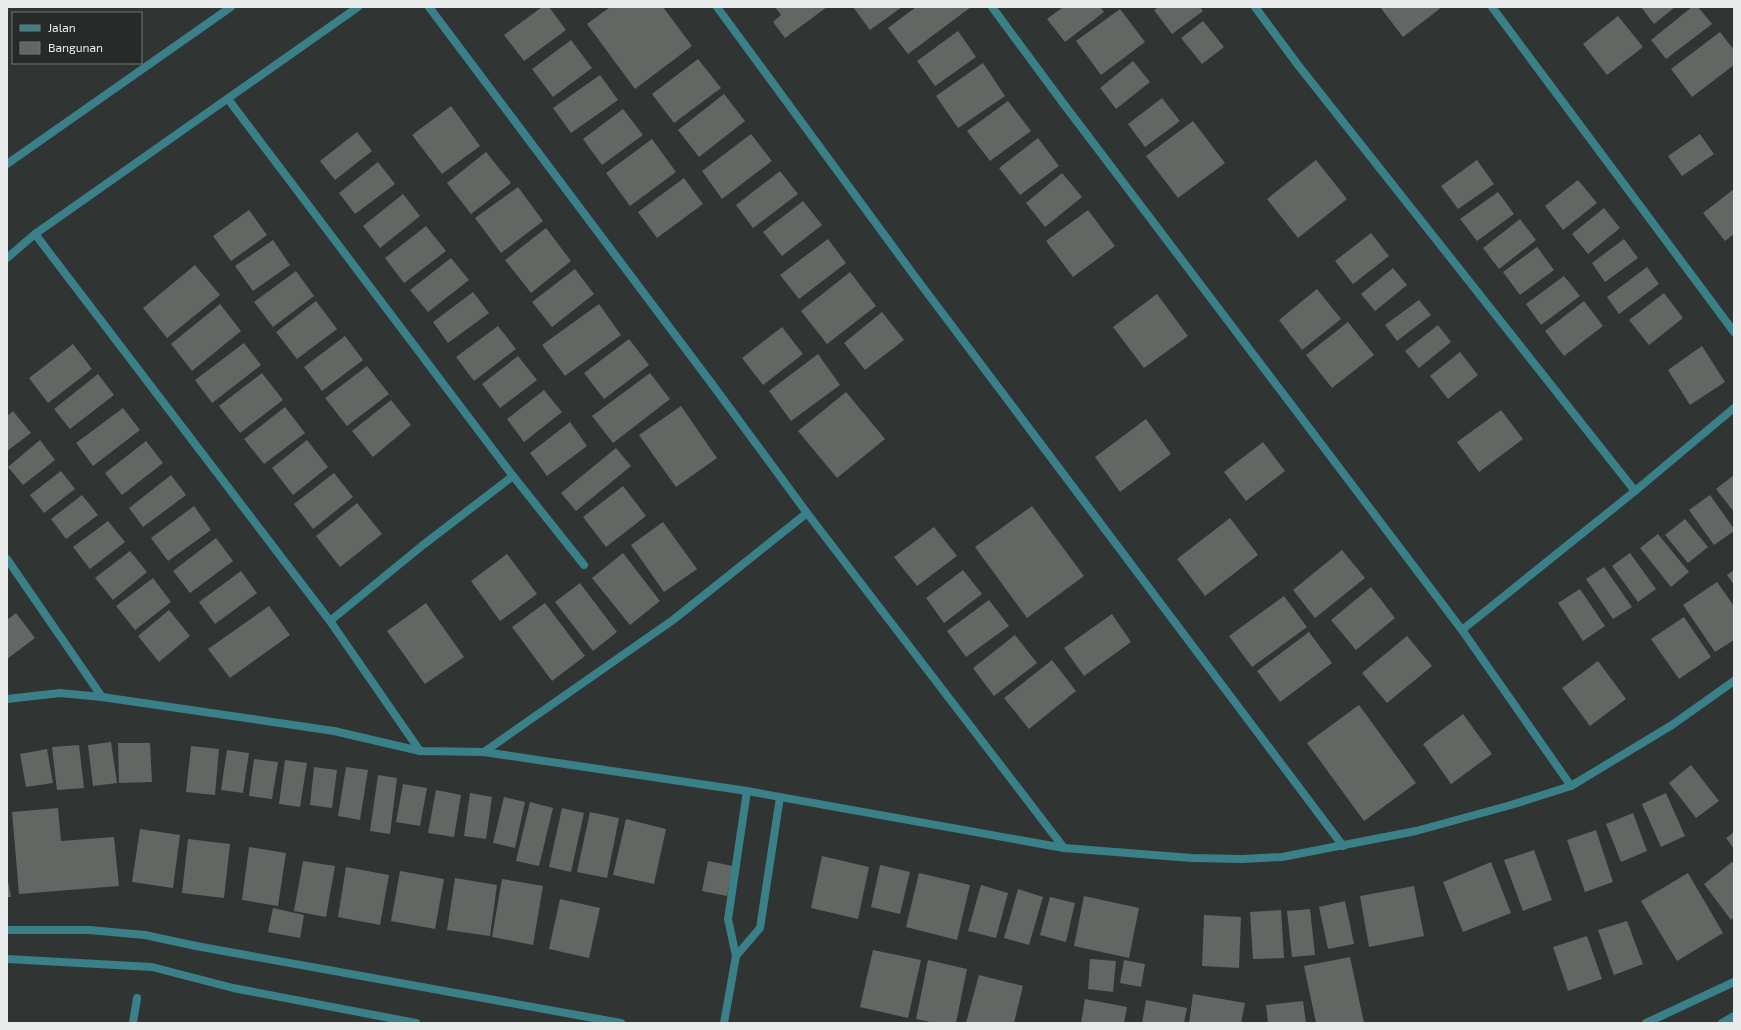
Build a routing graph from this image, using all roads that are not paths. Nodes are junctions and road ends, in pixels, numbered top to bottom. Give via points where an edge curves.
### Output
1 (231, 7) edge
2 (358, 7) edge
3 (429, 7) edge
4 (717, 7) edge
5 (992, 7) edge
6 (1255, 7) edge
7 (1492, 7) edge
8 (228, 99) junction
9 (7, 164) edge
10 (35, 234) junction
11 (7, 258) edge
12 (1734, 332) edge
13 (1734, 408) edge
14 (514, 476) junction
15 (1635, 491) junction
16 (807, 513) junction
17 (7, 559) edge
18 (584, 565) dead end
19 (330, 621) junction
20 (1462, 630) junction
21 (1734, 681) edge
22 (102, 697) junction
23 (7, 699) edge
24 (420, 751) junction
25 (484, 752) junction
26 (1571, 786) junction
27 (747, 791) junction
28 (780, 797) junction
29 (1343, 846) junction
30 (1064, 848) junction
31 (7, 930) edge
32 (736, 956) junction
33 (7, 959) edge
34 (1734, 982) edge
35 (137, 998) dead end
36 (1734, 1016) edge
37 (133, 1023) edge
38 (416, 1023) edge
39 (621, 1023) edge
40 (724, 1023) edge
41 (1646, 1023) edge
42 (1722, 1023) edge

1 - 9 street
2 - 8 street
3 - 16 street
4 - 29 street via 913,274
5 - 20 street
6 - 15 street
7 - 12 street
8 - 10 street
8 - 14 street
10 - 11 street
10 - 19 street
13 - 15 street
14 - 18 street
14 - 19 street via 423,545
15 - 20 street
16 - 25 street via 673,620
16 - 30 street
17 - 22 street
19 - 24 street
20 - 26 street
21 - 26 street via 1672,725
22 - 23 street via 60,693
22 - 24 street via 334,731
24 - 25 street
25 - 27 street
26 - 29 street via 1416,831
27 - 28 street
27 - 32 street via 728,919
28 - 30 street
28 - 32 street via 760,928
29 - 30 street via 1282,857 1242,859 1192,858
31 - 39 street via 89,930 145,935
32 - 40 street
33 - 38 street via 152,967 233,988
34 - 41 street
35 - 37 street
36 - 42 street

